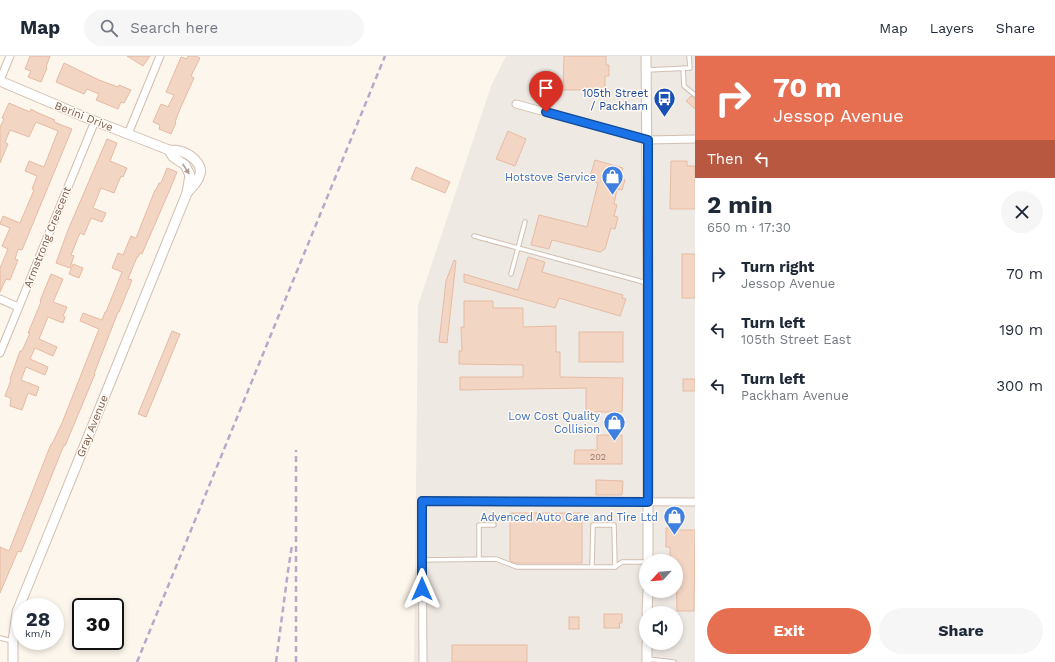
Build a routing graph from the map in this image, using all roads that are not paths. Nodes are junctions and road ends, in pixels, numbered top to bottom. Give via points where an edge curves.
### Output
1 (10, 56) edge
2 (160, 56) edge
3 (646, 56) edge
4 (689, 56) edge
5 (683, 68) junction
6 (647, 70) junction
7 (0, 80) edge
8 (695, 95) edge
9 (516, 104) dead end
10 (95, 121) junction
11 (128, 134) junction
12 (695, 139) edge
13 (648, 140) junction
14 (169, 150) junction
15 (187, 193) junction
16 (525, 222) dead end
17 (474, 236) dead end
18 (518, 248) junction
19 (510, 274) dead end
20 (648, 283) junction
21 (0, 299) edge
22 (18, 307) junction
23 (0, 353) edge
24 (648, 502) junction
25 (695, 502) edge
26 (494, 525) dead end
27 (647, 554) edge
28 (479, 559) junction
29 (422, 560) junction
30 (639, 561) edge
31 (592, 567) junction
32 (615, 567) junction
33 (23, 598) edge
34 (0, 638) edge
35 (12, 641) edge
36 (13, 650) edge
37 (648, 650) edge
38 (647, 661) edge
39 (13, 662) edge
40 (423, 662) edge
41 (674, 662) edge

1 - 7 street
2 - 11 street
3 - 6 street
4 - 5 lane via 690,68
5 - 6 lane
5 - 8 lane via 684,86
6 - 13 street
7 - 10 street, Berini Drive
9 - 13 street
10 - 11 street, Berini Drive
10 - 22 street, Armstrong Crescent
11 - 14 street, Berini Drive
12 - 13 street
13 - 20 street
14 -> 15 street, Gray Avenue via 173,157 185,165 190,175
14 - 15 street, Gray Avenue via 179,150 199,163 199,177
15 - 33 street, Gray Avenue
16 - 18 lane
17 - 18 lane
18 - 19 lane
18 - 20 lane
20 - 24 street
21 - 22 street
22 - 23 street, Armstrong Crescent
24 - 25 street
24 - 27 street
24 - 29 street via 422,501
26 - 28 lane via 478,525
28 - 29 lane
28 - 31 lane via 496,559 517,567
29 - 40 street
30 - 32 lane via 622,562
31 - 32 lane
31 - 32 lane via 593,525 614,525
34 - 35 lane
36 - 39 street, Gray Avenue
37 - 38 street
38 - 41 lane

